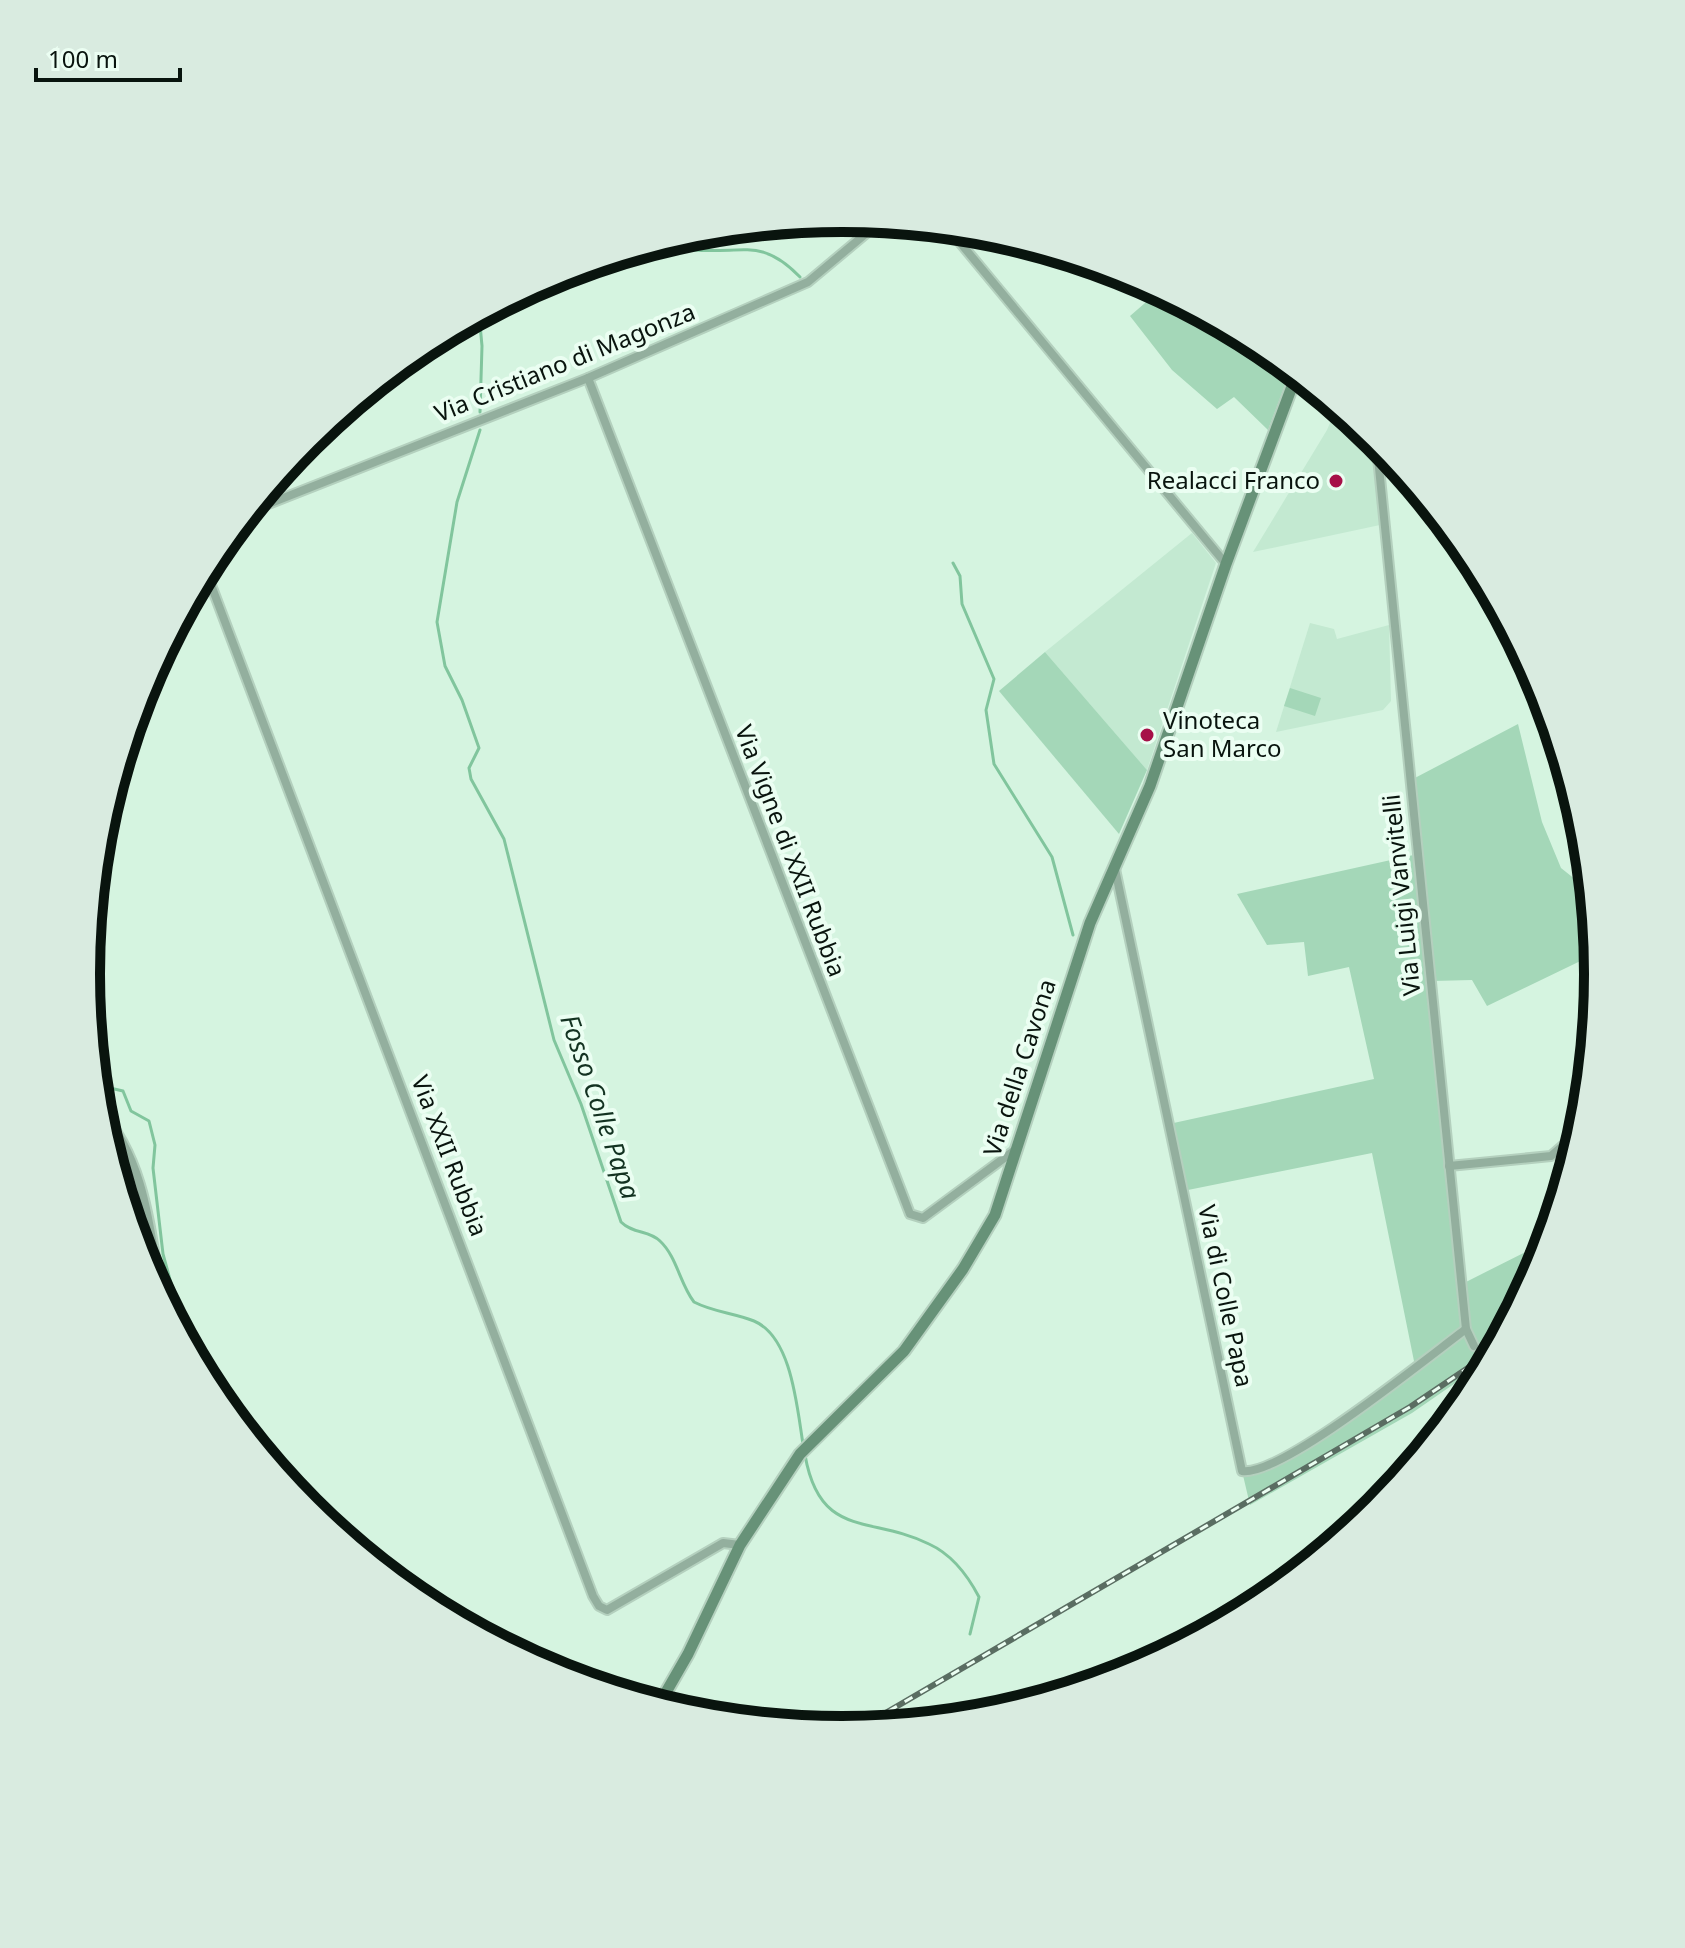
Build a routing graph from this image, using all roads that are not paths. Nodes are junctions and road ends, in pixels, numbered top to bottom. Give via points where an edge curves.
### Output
1 (867, 233) edge
2 (959, 241) edge
3 (588, 378) junction
4 (1293, 384) edge
5 (1378, 460) edge
6 (267, 504) edge
7 (1226, 564) junction
8 (211, 584) edge
9 (1115, 867) junction
10 (116, 1129) edge
11 (1565, 1144) edge
12 (1019, 1147) junction
13 (1449, 1166) junction
14 (153, 1248) edge
15 (1466, 1329) junction
16 (1474, 1346) tunnel mouth
17 (740, 1545) junction
18 (665, 1694) edge

1 - 3 street, Via Cristiano di Magonza via 808,282
2 - 7 street
3 - 6 street, Via Cristiano di Magonza
3 - 12 street, Via Vigne di XXII Rubbia via 910,1214 923,1218
4 - 7 main road, Via della Cavona
5 - 13 street, Via Luigi Vanvitelli
7 - 9 main road, Via della Cavona via 1150,786
8 - 17 street, Via XXII Rubbia via 593,1596 607,1610 723,1543
9 - 12 main road, Via della Cavona via 1090,923
9 - 15 street, Via di Colle Papa via 1242,1471 1293,1455
10 - 14 street via 131,1156
11 - 13 street via 1551,1156
12 - 17 main road, Via della Cavona via 995,1215 963,1269 904,1351 804,1449
13 - 15 street, Via Luigi Vanvitelli
15 - 16 street, Via Luigi Vanvitelli
17 - 18 main road, Via della Cavona

